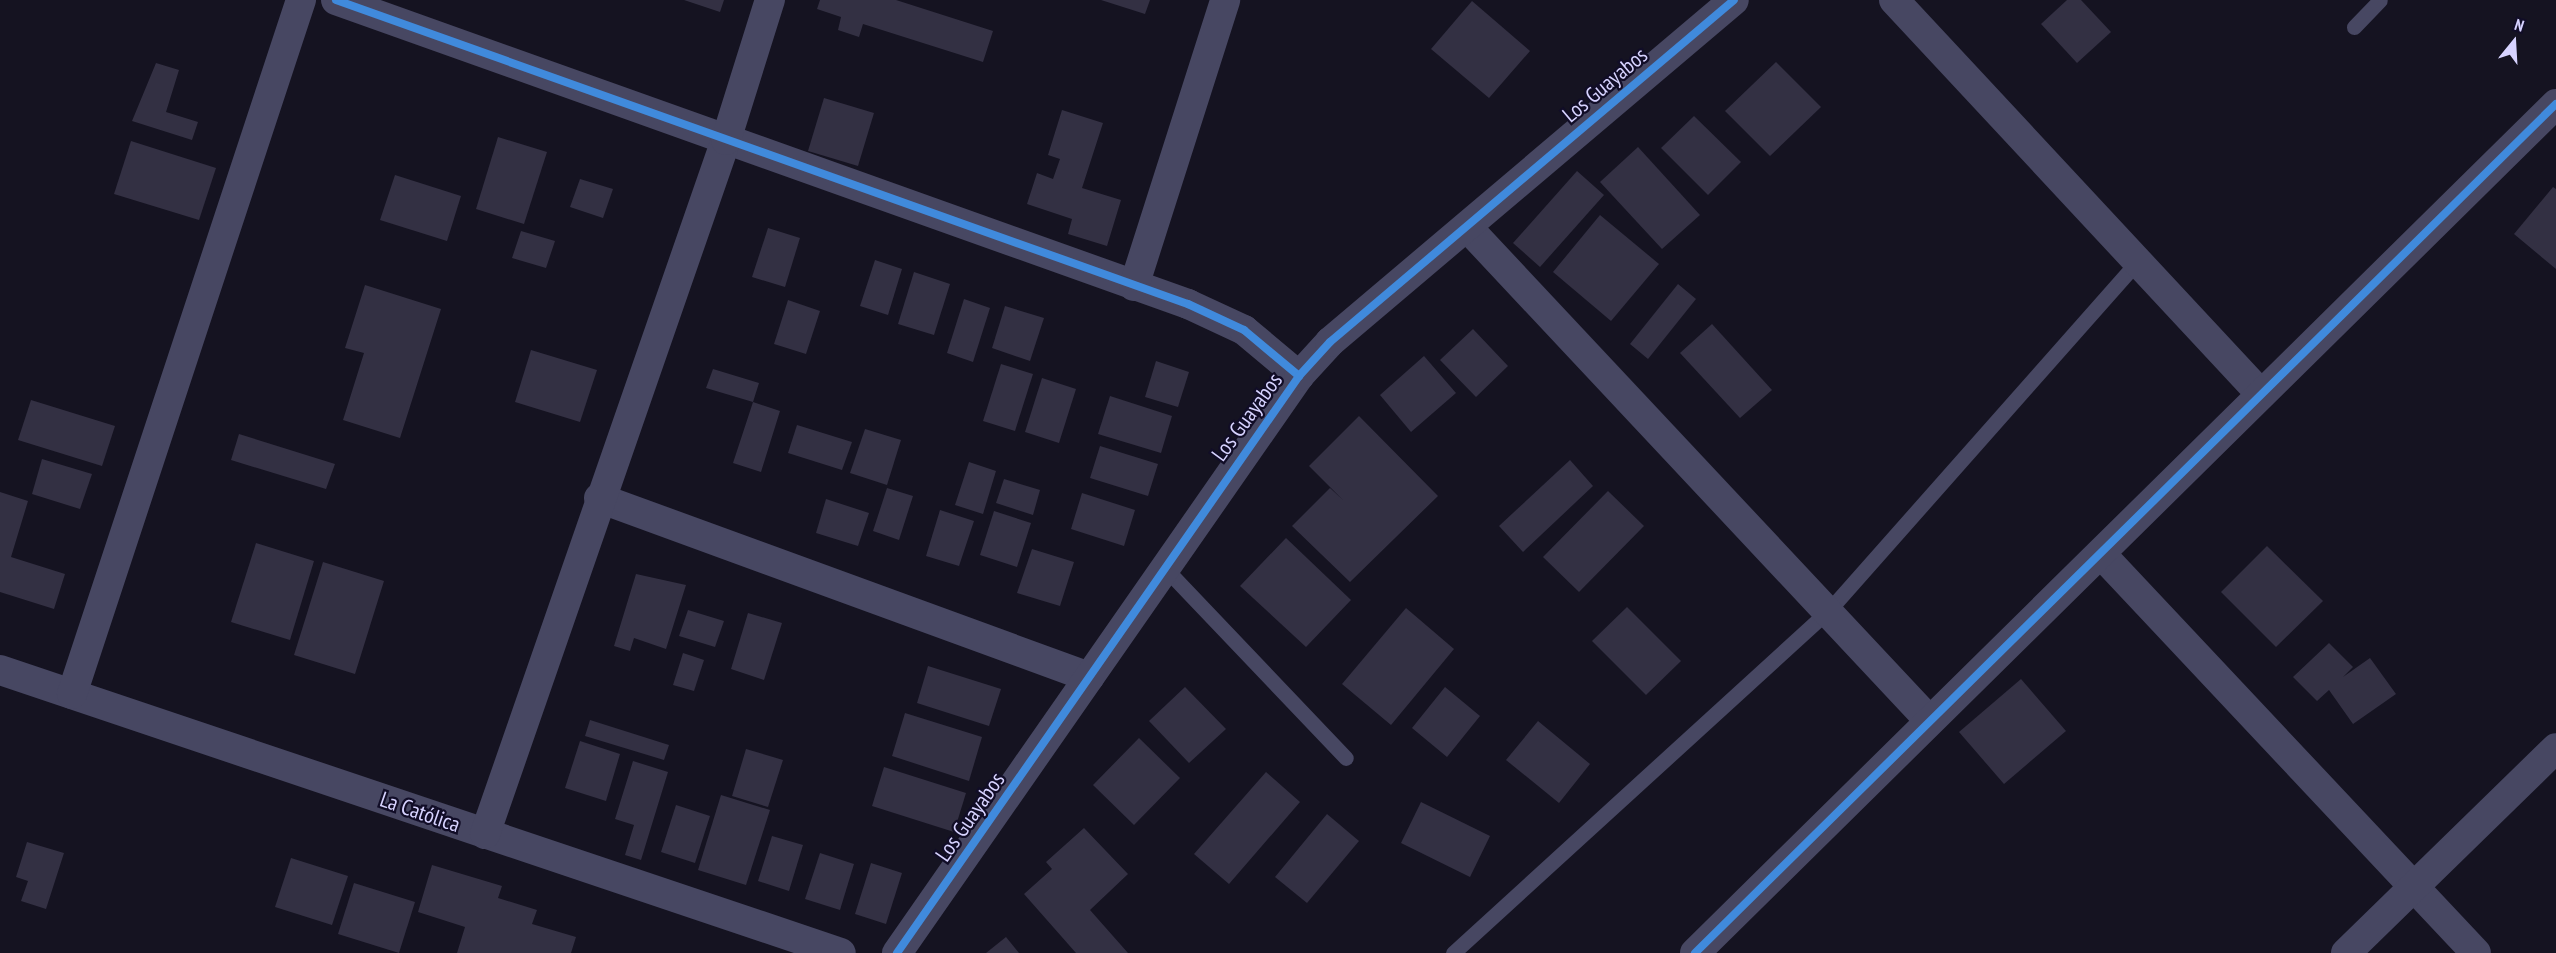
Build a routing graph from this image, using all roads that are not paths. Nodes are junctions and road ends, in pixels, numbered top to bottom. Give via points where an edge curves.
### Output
1 (301, 0) edge
2 (336, 0) edge
3 (770, 0) edge
4 (1225, 0) edge
5 (1734, 0) edge
6 (1894, 0) edge
7 (2380, 0) edge
8 (2354, 27) dead end
9 (2556, 104) edge
10 (726, 140) junction
11 (1467, 226) junction
12 (2138, 261) junction
13 (1134, 286) junction
14 (1299, 376) junction
15 (2259, 392) junction
16 (599, 498) junction
17 (2102, 555) junction
18 (1163, 566) junction
19 (1830, 609) junction
20 (0, 670) edge
21 (1089, 677) junction
22 (72, 694) junction
23 (1929, 720) junction
24 (2556, 748) edge
25 (1346, 758) dead end
26 (485, 834) junction
27 (2413, 888) junction
28 (792, 946) edge
29 (841, 953) edge
30 (897, 953) edge
31 (1453, 953) edge
32 (1695, 953) edge
33 (2346, 953) edge
34 (2476, 953) edge

1 - 22 street
2 - 10 street
3 - 10 street
4 - 13 street
5 - 11 street, Los Guayabos
6 - 12 street
7 - 8 lane
9 - 15 street
10 - 13 street
10 - 16 street
11 - 14 street, Los Guayabos via 1330,342
11 - 19 street
12 - 15 street
12 - 19 lane
13 - 14 street via 1244,330
14 - 18 street, Los Guayabos
15 - 17 street
16 - 21 street
16 - 26 street
17 - 23 street
17 - 27 street
18 - 21 street, Los Guayabos
18 - 25 lane
19 - 23 street
19 - 31 lane
20 - 22 street, La Católica
21 - 30 street, Los Guayabos
22 - 26 street, La Católica
23 - 32 street
24 - 27 street
26 - 28 street, La Católica
27 - 33 street
27 - 34 street
28 - 29 street, La Católica

